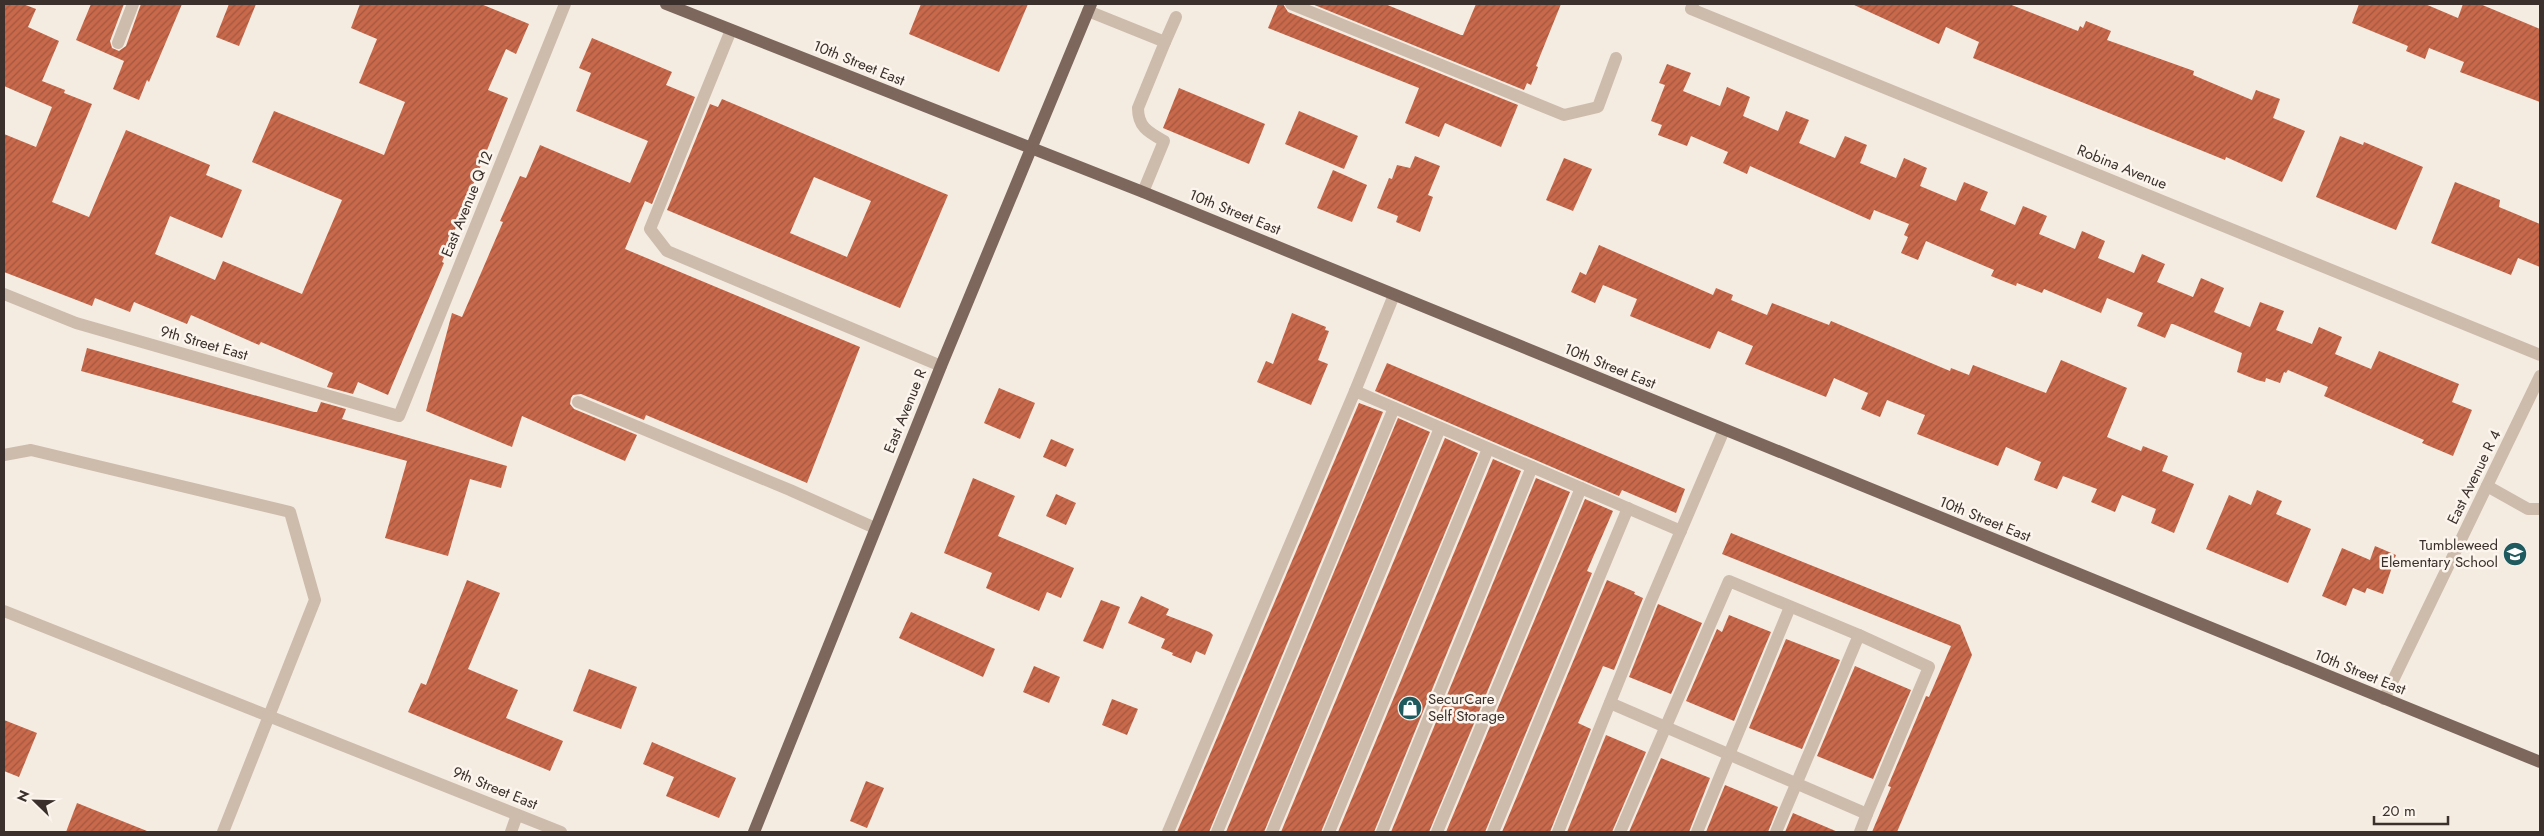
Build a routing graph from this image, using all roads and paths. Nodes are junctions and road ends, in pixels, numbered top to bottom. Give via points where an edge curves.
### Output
1 (134, 4) edge
2 (565, 4) edge
3 (666, 4) edge
4 (1291, 4) edge
5 (1692, 6) edge
6 (1089, 7) edge
7 (1176, 17) dead end
8 (731, 30) junction
9 (1165, 42) junction
10 (118, 43) dead end
11 (1616, 58) dead end
12 (1030, 149) junction
13 (1143, 192) junction
14 (4, 294) edge
15 (1394, 295) junction
16 (2540, 355) edge
17 (940, 366) junction
18 (2540, 376) edge
19 (1355, 391) junction
20 (578, 402) dead end
21 (1394, 408) junction
22 (399, 416) joint
23 (1440, 428) junction
24 (1724, 430) junction
25 (1488, 448) junction
26 (4, 455) edge
27 (1532, 467) junction
28 (2487, 486) junction
29 (1581, 488) junction
30 (1628, 508) junction
31 (2540, 509) edge
32 (875, 528) junction
33 (1681, 531) junction
34 (1790, 607) junction
35 (4, 611) edge
36 (1859, 636) junction
37 (2384, 699) junction
38 (1610, 703) junction
39 (270, 718) junction
40 (1665, 726) junction
41 (1729, 754) junction
42 (2540, 762) edge
43 (1796, 783) junction
44 (1868, 814) junction
45 (517, 815) junction
46 (223, 832) edge
47 (511, 832) edge
48 (561, 832) edge
49 (754, 832) edge
50 (1168, 832) edge
51 (1217, 832) edge
52 (1272, 832) edge
53 (1328, 832) edge
54 (1382, 832) edge
55 (1437, 832) edge
56 (1493, 832) edge
57 (1558, 832) edge
58 (1620, 832) edge
59 (1697, 832) edge
60 (1776, 832) edge
61 (1860, 832) edge

1 - 10 street
2 - 22 street, East Avenue Q 12
3 - 8 main road, 10th Street East
4 - 11 street via 1564,115 1598,107
5 - 16 street, Robina Avenue
6 - 9 street
6 - 12 main road, East Avenue R
7 - 9 street
8 - 12 main road, 10th Street East
8 - 17 street via 650,229 668,251
9 - 13 street via 1138,108 1138,120 1144,129 1164,141
12 - 13 main road, 10th Street East
12 - 17 main road, East Avenue R
13 - 15 main road, 10th Street East
14 - 22 street, 9th Street East via 76,323
15 - 19 street
15 - 24 main road, 10th Street East
17 - 32 main road, East Avenue R
18 - 28 street, East Avenue R 4
19 - 21 street
19 - 50 street
20 - 32 street
21 - 23 street
21 - 51 street
23 - 25 street
23 - 52 street
24 - 33 street
24 - 37 main road, 10th Street East
25 - 27 street
25 - 53 street
26 - 39 street via 31,450 290,512 315,600
27 - 29 street
27 - 54 street
28 - 31 street via 2528,509
28 - 37 street, East Avenue R 4
29 - 30 street
29 - 55 street
30 - 33 street
30 - 56 street
32 - 49 main road, East Avenue R
33 - 38 street
34 - 36 street
34 - 40 street via 1729,581
34 - 41 street
35 - 39 street, 9th Street East
36 - 43 street
36 - 44 street via 1929,667
37 - 42 main road, 10th Street East
38 - 40 street
38 - 57 street
39 - 45 street, 9th Street East
39 - 46 street
40 - 41 street
40 - 58 street
41 - 43 street
41 - 59 street
43 - 44 street
43 - 60 street
44 - 61 street
45 - 47 street
45 - 48 street, 9th Street East

